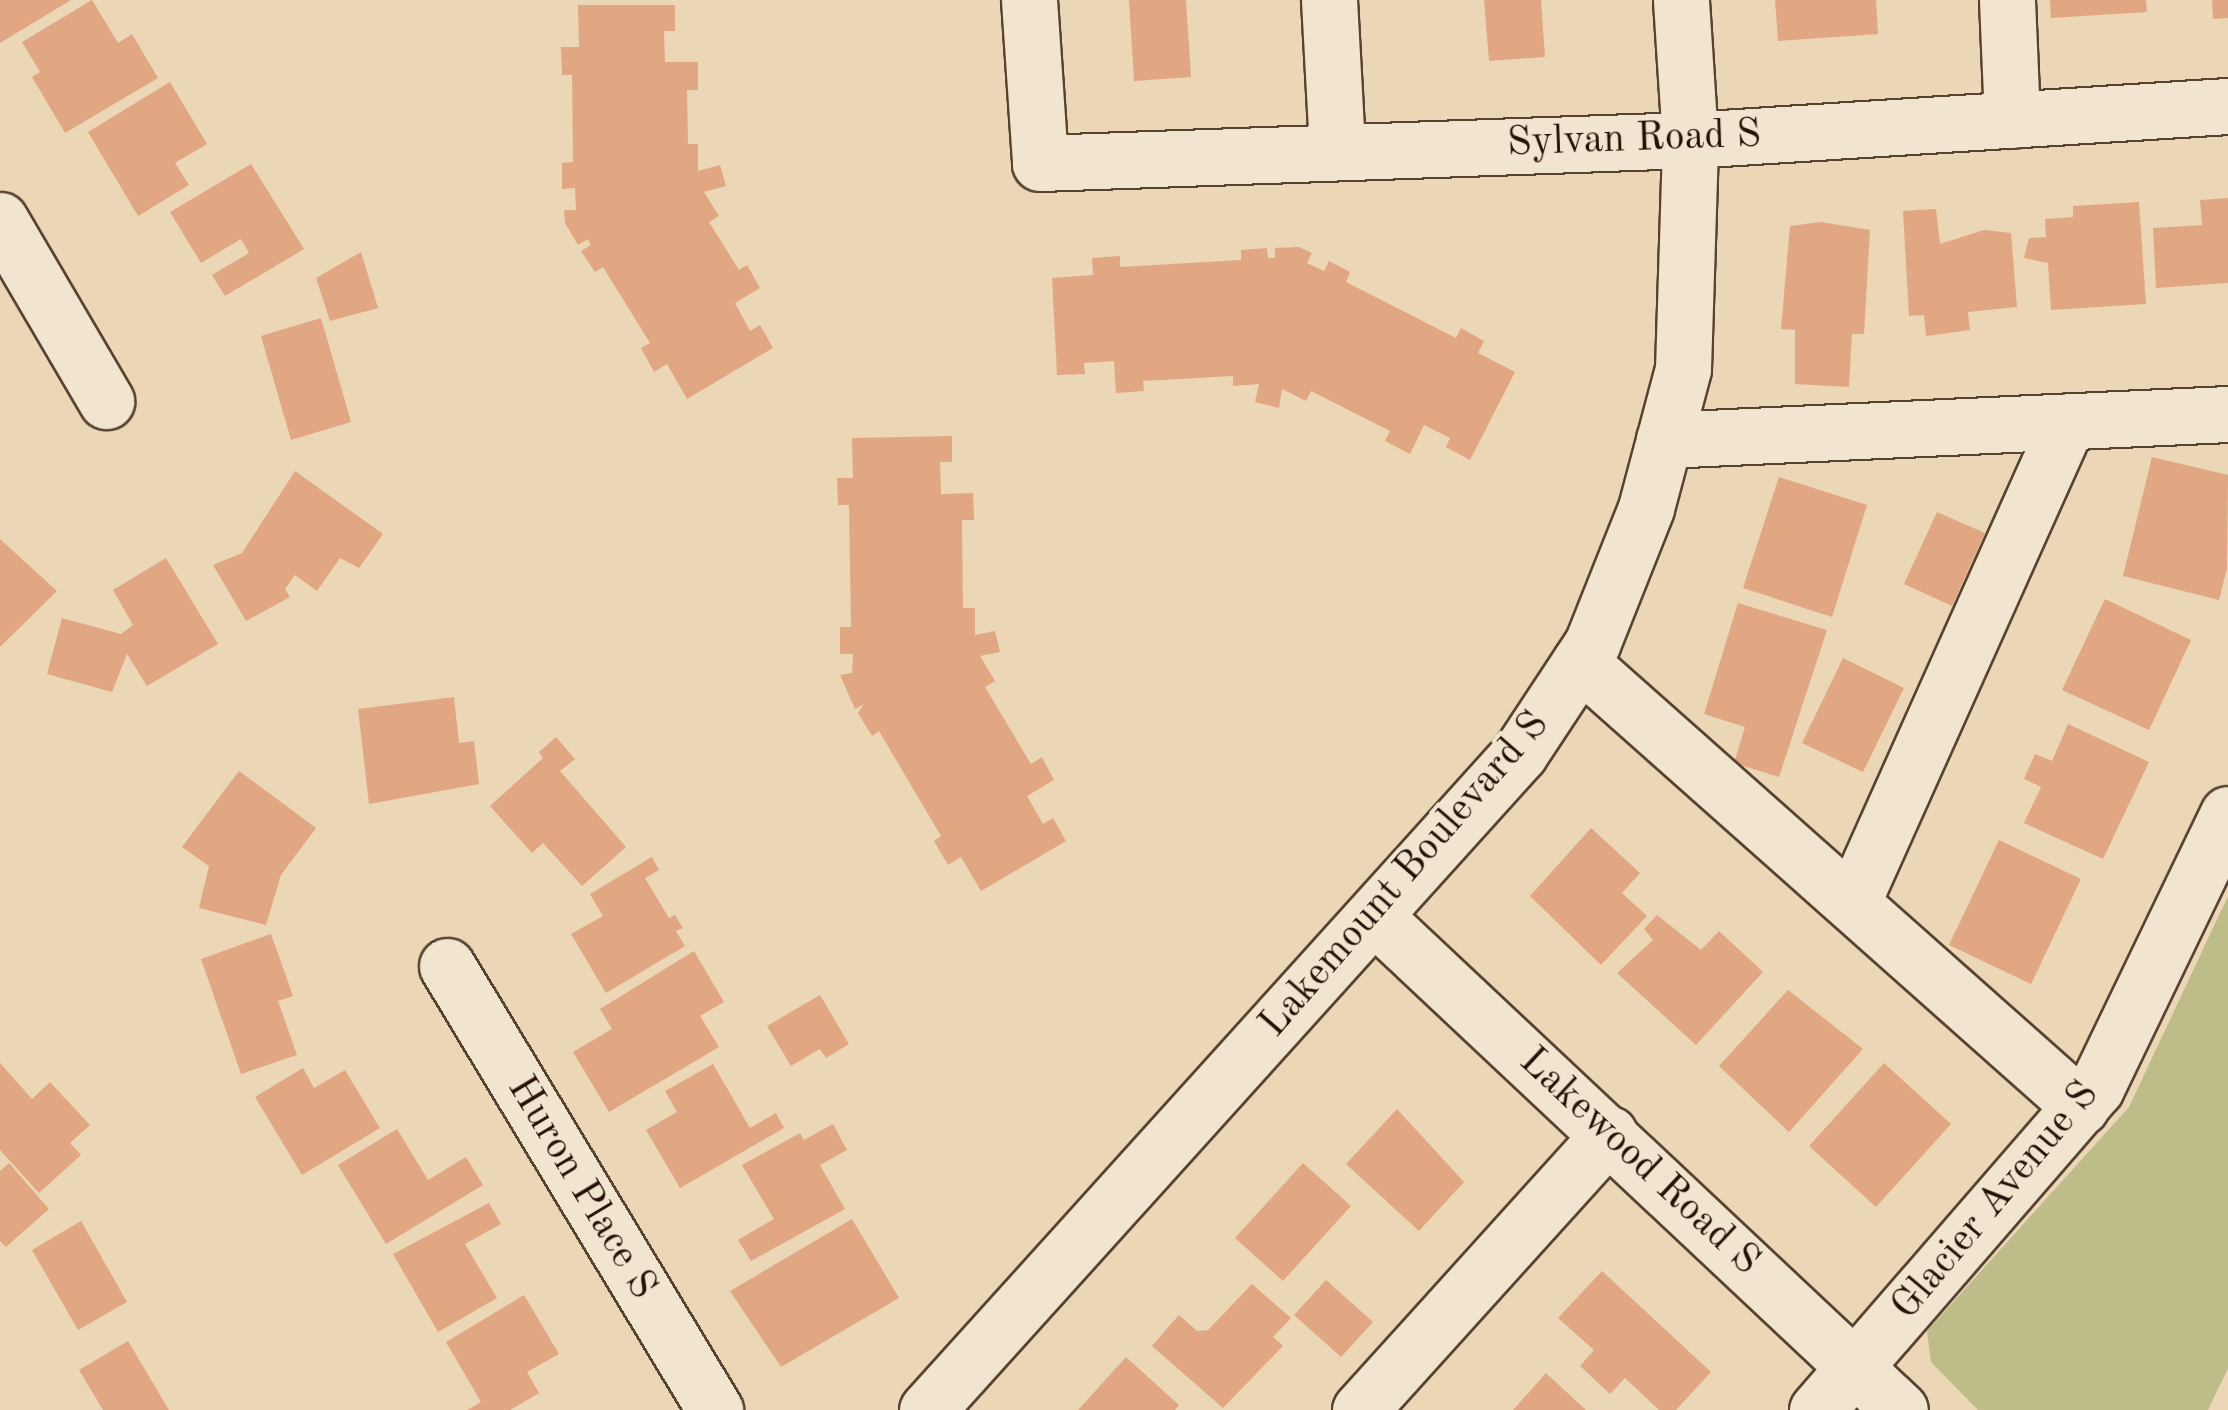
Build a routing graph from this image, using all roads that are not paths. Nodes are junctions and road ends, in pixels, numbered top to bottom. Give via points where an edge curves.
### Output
1 (1029, 0) edge
2 (1329, 0) edge
3 (1681, 0) edge
4 (2006, 0) edge
5 (2228, 106) edge
6 (2012, 120) junction
7 (1690, 140) junction
8 (1337, 150) junction
9 (0, 220) edge
10 (106, 401) dead end
11 (2228, 414) edge
12 (2068, 421) junction
13 (1664, 440) junction
14 (1580, 662) junction
15 (2228, 814) edge
16 (1852, 903) junction
17 (1375, 917) junction
18 (447, 966) dead end
19 (2080, 1107) junction
20 (1608, 1134) junction
21 (1858, 1365) junction
22 (715, 1410) edge
23 (927, 1410) edge
24 (1360, 1410) edge
25 (1817, 1410) edge
26 (1900, 1410) edge

1 - 8 street, Sylvan Road S via 1040,162
2 - 8 street
3 - 7 street, Lakemount Boulevard S
4 - 6 street
5 - 6 street, Sylvan Road S
6 - 7 street, Sylvan Road S
7 - 8 street, Sylvan Road S
7 - 13 street, Lakemount Boulevard S via 1682,369
9 - 10 street
11 - 12 street
12 - 13 street
12 - 16 street
13 - 14 street, Lakemount Boulevard S via 1646,508
14 - 16 street
14 - 17 street, Lakemount Boulevard S via 1520,752
15 - 19 street, Glacier Avenue S via 2096,1088
16 - 19 street
17 - 20 street, Lakewood Road S
17 - 23 street, Lakemount Boulevard S
18 - 22 street, Huron Place S
19 - 21 street, Glacier Avenue S
20 - 21 street, Lakewood Road S
20 - 24 street
21 - 25 street, Glacier Avenue S
21 - 26 street, Lakewood Road S

